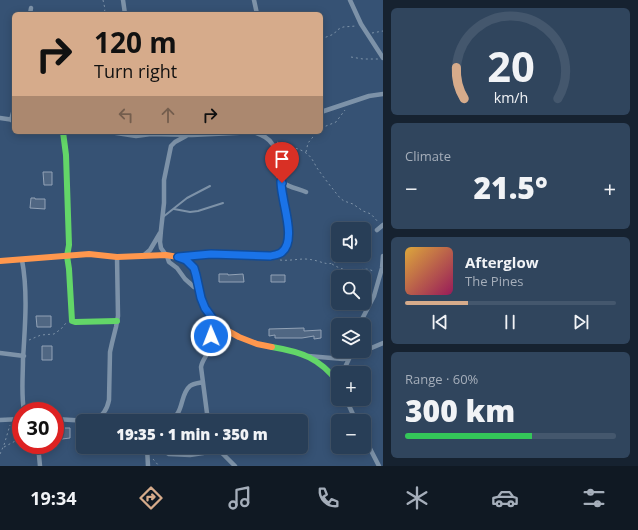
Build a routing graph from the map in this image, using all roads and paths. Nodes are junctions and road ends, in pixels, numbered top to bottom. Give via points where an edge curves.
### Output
1 (103, 0) edge
2 (123, 0) edge
3 (254, 0) edge
4 (350, 0) edge
5 (31, 8) dead end
6 (30, 12) edge
7 (104, 12) edge
8 (125, 12) edge
9 (257, 12) edge
10 (362, 26) junction
11 (383, 31) edge
12 (367, 34) junction
13 (323, 38) edge
14 (351, 57) dead end
15 (383, 58) edge
16 (383, 94) edge
17 (349, 103) junction
18 (323, 111) edge
19 (0, 118) edge
20 (12, 120) edge
21 (323, 127) edge
22 (63, 134) edge
23 (123, 134) edge
24 (151, 134) edge
25 (176, 134) edge
26 (210, 134) edge
27 (259, 134) edge
28 (315, 134) edge
29 (188, 135) junction
30 (275, 141) dead end
31 (306, 153) junction
32 (281, 181) junction
33 (210, 186) dead end
34 (306, 192) dead end
35 (223, 203) dead end
36 (174, 209) junction
37 (162, 218) junction
38 (383, 226) edge
39 (377, 230) joint
40 (371, 231) edge
41 (161, 232) junction
42 (67, 256) junction
43 (166, 256) junction
44 (383, 256) edge
45 (0, 257) edge
46 (116, 257) junction
47 (143, 257) junction
48 (178, 257) junction
49 (277, 259) dead end
50 (3, 260) edge
51 (22, 260) junction
52 (335, 262) edge
53 (332, 264) junction
54 (380, 274) junction
55 (198, 284) junction
56 (72, 316) junction
57 (363, 318) edge
58 (213, 319) junction
59 (117, 321) junction
60 (24, 342) junction
61 (383, 343) edge
62 (371, 347) edge
63 (0, 353) edge
64 (24, 356) junction
65 (308, 356) junction
66 (331, 358) edge
67 (335, 358) edge
68 (347, 358) edge
69 (331, 373) edge
70 (203, 382) junction
71 (23, 402) edge
72 (103, 414) edge
73 (177, 414) edge
74 (207, 414) edge
75 (12, 419) joint
76 (0, 420) edge
77 (64, 420) edge
78 (76, 420) edge
79 (12, 442) edge
80 (3, 447) junction
81 (371, 451) edge
82 (0, 454) edge
83 (39, 454) edge
84 (148, 454) joint
85 (169, 454) edge
86 (197, 454) edge
87 (223, 454) edge
88 (40, 466) edge
89 (148, 466) edge
90 (159, 466) edge
91 (234, 466) edge
92 (379, 466) edge

1 - 7 path
2 - 8 street
3 - 9 street
4 - 10 street
5 - 6 street
10 - 12 street
10 - 13 path via 343,27
11 - 12 path
12 - 15 street
14 - 15 path
16 - 17 street
17 - 18 street
17 - 21 path via 336,122
19 - 20 street
22 - 42 street via 68,180
23 - 24 street
25 - 29 street
26 - 29 street
27 - 32 street via 274,145
28 - 31 path via 308,143
29 - 37 street via 171,146 164,180
30 - 31 path
31 - 38 path via 340,198 374,216
32 - 34 street
32 - 48 street via 289,232 282,253 270,256 211,254
33 - 36 lane via 187,198
35 - 36 lane via 190,212
36 - 37 lane
37 - 41 street
38 - 39 street
39 - 40 path
41 - 43 street via 161,248
41 - 47 street
42 - 46 street via 90,254
42 - 51 street
42 - 56 street
43 - 47 street
43 - 48 street
43 - 55 street via 191,285 194,287
44 - 54 street
45 - 50 street
46 - 47 street
46 - 59 street
48 - 55 street via 190,264
49 - 53 path via 308,259
50 - 51 street
51 - 60 street via 25,282
52 - 53 path
53 - 54 path via 346,270 368,268
54 - 57 street via 374,296
55 - 58 street via 205,308
56 - 59 street via 72,321 75,322
56 - 60 path via 56,333 41,335
58 - 65 street via 219,326 239,337
58 - 70 street via 209,348 201,365
59 - 72 street via 110,352 109,400
60 - 64 street
61 - 62 street
63 - 64 street
64 - 71 street
65 - 66 street
65 - 69 street
67 - 68 street
70 - 73 street via 188,389
70 - 74 street
75 - 76 street
75 - 80 path
77 - 78 street
79 - 80 path
80 - 82 path
81 - 92 street
83 - 88 street
84 - 89 street
84 - 90 path
85 - 86 street
87 - 91 street

